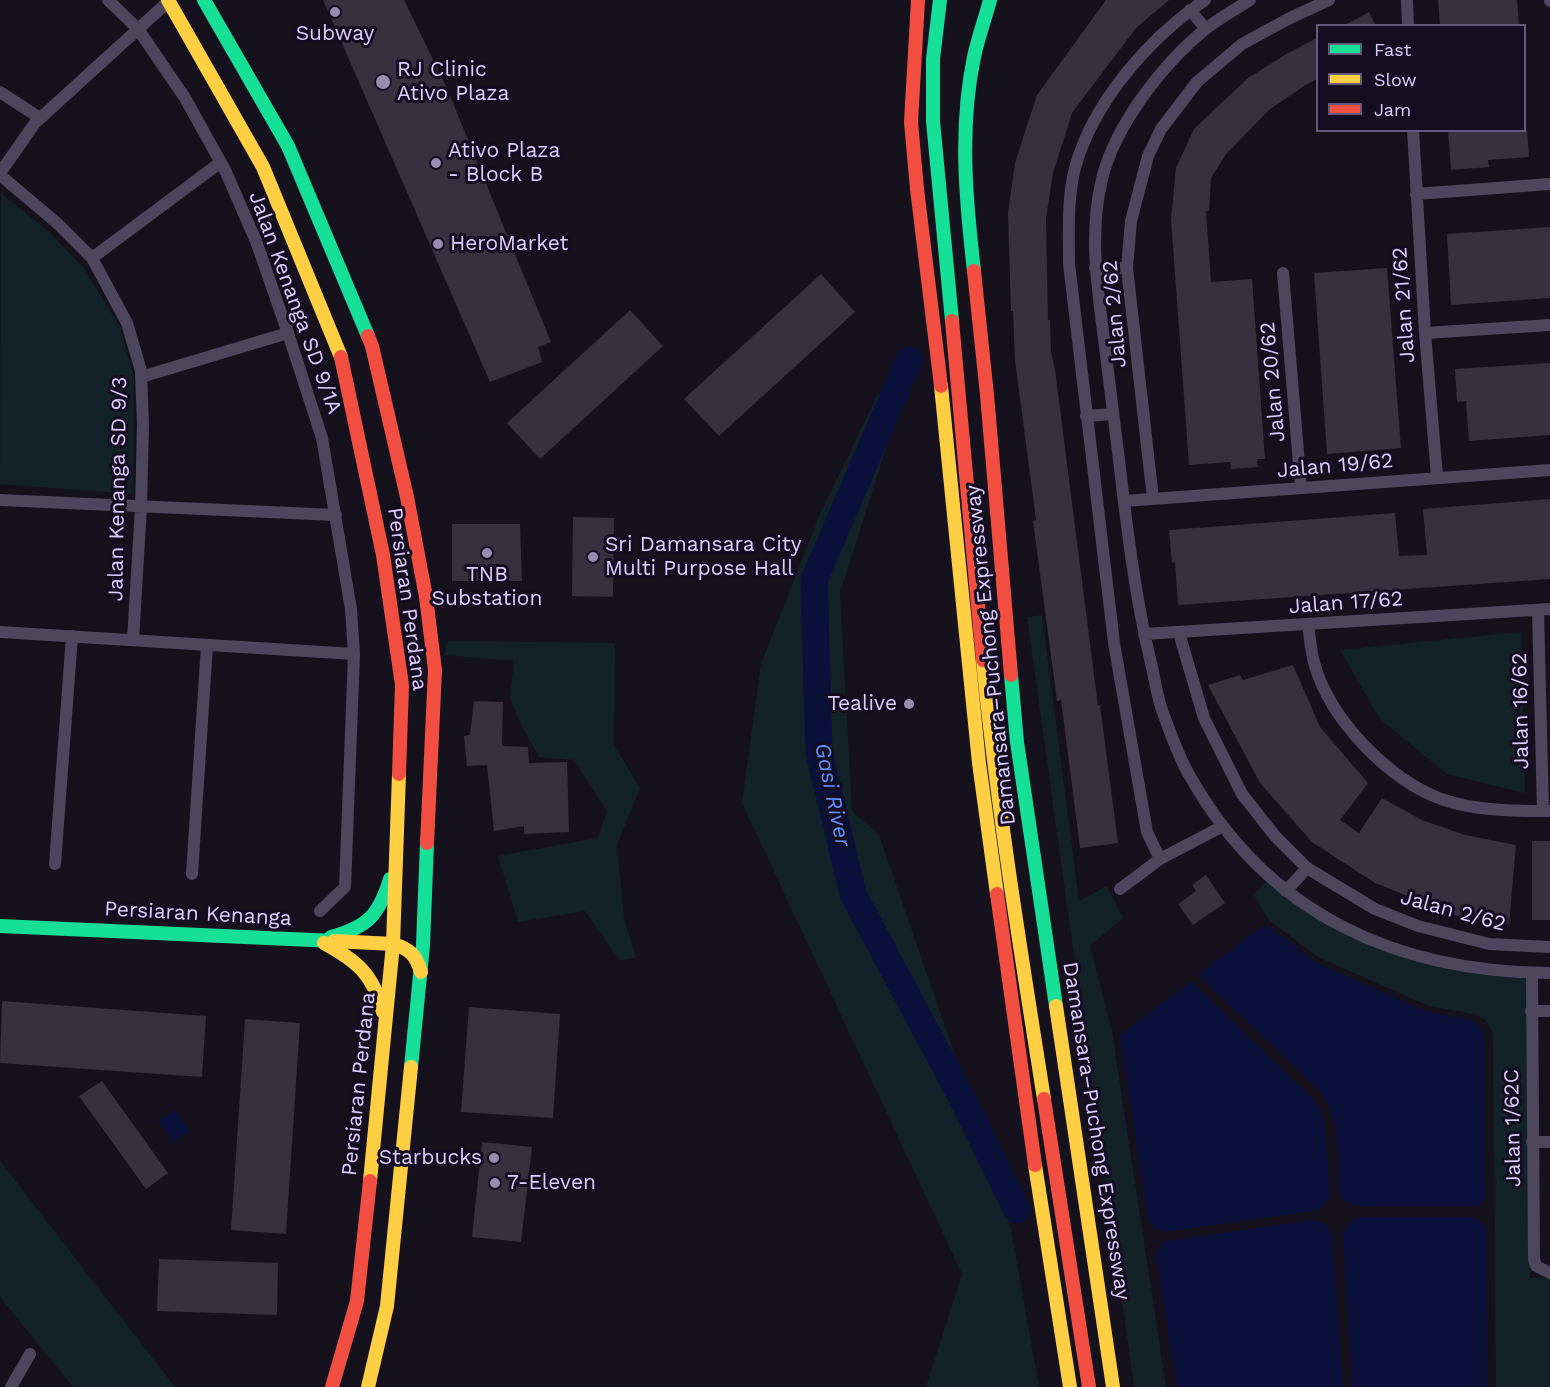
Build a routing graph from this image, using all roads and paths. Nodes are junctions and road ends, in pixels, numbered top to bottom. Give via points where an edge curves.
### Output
1 (108, 0) edge
2 (171, 0) edge
3 (918, 0) edge
4 (940, 0) edge
5 (977, 0) edge
6 (990, 0) edge
7 (1205, 0) edge
8 (1250, 0) edge
9 (1329, 0) edge
10 (1407, 0) edge
11 (202, 2) edge
12 (1190, 10) junction
13 (1408, 24) edge
14 (138, 29) junction
15 (1206, 29) junction
16 (974, 58) junction
17 (0, 92) edge
18 (40, 118) junction
19 (1413, 132) edge
20 (221, 162) junction
21 (0, 174) edge
22 (1550, 184) edge
23 (1416, 194) junction
24 (92, 258) junction
25 (1095, 268) junction
26 (1127, 268) junction
27 (1283, 273) dead end
28 (1550, 325) edge
29 (288, 333) junction
30 (1425, 333) junction
31 (141, 377) junction
32 (1113, 414) junction
33 (1086, 416) junction
34 (1550, 470) edge
35 (1437, 477) junction
36 (1301, 488) junction
37 (1154, 499) junction
38 (0, 500) edge
39 (1124, 501) junction
40 (141, 507) junction
41 (336, 515) junction
42 (1544, 609) edge
43 (1308, 625) junction
44 (0, 632) edge
45 (1179, 633) junction
46 (1144, 634) junction
47 (72, 636) junction
48 (133, 640) junction
49 (207, 645) junction
50 (354, 654) junction
51 (1547, 811) edge
52 (1223, 826) junction
53 (397, 852) junction
54 (1160, 859) junction
55 (55, 864) dead end
56 (1307, 868) junction
57 (192, 874) dead end
58 (1120, 890) dead end
59 (1286, 891) junction
60 (425, 906) junction
61 (320, 911) dead end
62 (0, 926) edge
63 (317, 940) junction
64 (393, 944) junction
65 (1550, 947) edge
66 (421, 972) junction
67 (1532, 973) junction
68 (1550, 974) edge
69 (1531, 1011) junction
70 (1550, 1011) edge
71 (386, 1026) junction
72 (1532, 1142) junction
73 (1550, 1142) edge
74 (1550, 1273) edge
75 (345, 1341) junction
76 (30, 1354) dead end
77 (11, 1387) edge
78 (332, 1387) edge
79 (339, 1387) edge
80 (368, 1387) edge
81 (1070, 1387) edge
82 (1089, 1387) edge
83 (1113, 1387) edge

1 - 14 street, Jalan Kenanga SD 9/1A
2 - 14 street
2 - 53 main road, Persiaran Perdana via 263,167 344,364 383,555 402,685
3 - 81 main road via 911,122 979,763 1036,1175
4 - 82 main road via 933,59 933,121 990,730 1008,873
5 - 16 main road via 970,22
6 - 16 main road
7 - 12 street, Jalan 2/62
8 - 15 street, Jalan 2/62
9 - 26 street, Jalan 2/62 via 1242,44 1197,82 1161,129 1140,184 1131,221
10 - 13 street
11 - 60 main road, Persiaran Perdana via 288,146 372,346 409,508 435,670
12 - 15 street
12 - 33 street, Jalan 2/62 via 1144,53 1107,98 1089,130 1075,168 1069,210 1069,264
14 - 18 street
14 - 20 street, Jalan Kenanga SD 9/1A via 185,98
15 - 25 street, Jalan 2/62 via 1143,95 1113,147 1102,178
16 - 83 main road, Damansara–Puchong Expressway via 967,108 967,209 1017,742
17 - 18 street
18 - 21 street
19 - 23 street, Jalan 21/62
20 - 24 street
20 - 29 street, Jalan Kenanga SD 9/1A via 256,241
21 - 24 street, Jalan Kenanga SD 9/3
22 - 23 street
23 - 30 street, Jalan 21/62
24 - 31 street, Jalan Kenanga SD 9/3 via 127,323
25 - 26 street
25 - 32 street, Jalan 2/62
26 - 37 street, Jalan 2/62
27 - 36 street, Jalan 20/62
28 - 30 street
29 - 31 street
29 - 41 street, Jalan Kenanga SD 9/1A via 322,438
30 - 35 street, Jalan 21/62
31 - 40 street, Jalan Kenanga SD 9/3
32 - 33 street
32 - 39 street, Jalan 2/62
33 - 54 street, Jalan 2/62 via 1114,643 1147,832
34 - 35 street, Jalan 19/62
35 - 36 street, Jalan 19/62
36 - 37 street, Jalan 19/62
37 - 39 street, Jalan 19/62
38 - 40 street
39 - 46 street, Jalan 2/62
40 - 41 street
40 - 48 street, Jalan Kenanga SD 9/3
41 - 50 street, Jalan Kenanga SD 9/1A
42 - 43 street, Jalan 17/62
42 - 51 street, Jalan 16/62
43 - 45 street, Jalan 17/62
43 - 51 street via 1315,666 1330,701 1365,746 1396,775 1441,799 1492,810
44 - 47 street
45 - 46 street, Jalan 17/62
45 - 56 street, Jalan 2/62 via 1204,718 1242,794
46 - 52 street, Jalan 2/62 via 1166,720 1190,777
47 - 48 street
47 - 55 street
48 - 49 street
49 - 50 street
49 - 57 street
50 - 61 street, Jalan Kenanga SD 9/1A via 345,887
52 - 54 street
52 - 59 street, Jalan 2/62 via 1246,855
53 - 63 main road via 379,911 367,923 346,933
53 - 64 main road, Persiaran Perdana
54 - 58 street
56 - 59 street
56 - 65 street, Jalan 2/62 via 1376,909 1418,926 1489,944
59 - 67 street, Jalan 2/62 via 1334,923 1407,954 1462,967
60 - 64 main road via 417,929
60 - 66 main road, Persiaran Perdana
62 - 63 main road, Persiaran Kenanga
63 - 64 main road, Persiaran Kenanga
63 - 71 main road via 362,967 375,984
64 - 66 main road, Persiaran Kenanga via 416,956
64 - 71 main road, Persiaran Perdana
66 - 80 main road, Persiaran Perdana via 387,1306
67 - 68 street, Jalan 2/62
67 - 69 street, Jalan 1/62C
69 - 70 street
69 - 72 street, Jalan 1/62C
71 - 75 main road, Persiaran Perdana via 357,1301
72 - 73 street
72 - 74 street, Jalan 1/62C via 1534,1259 1536,1266
75 - 78 main road, Persiaran Perdana
75 - 79 main road
76 - 77 street

